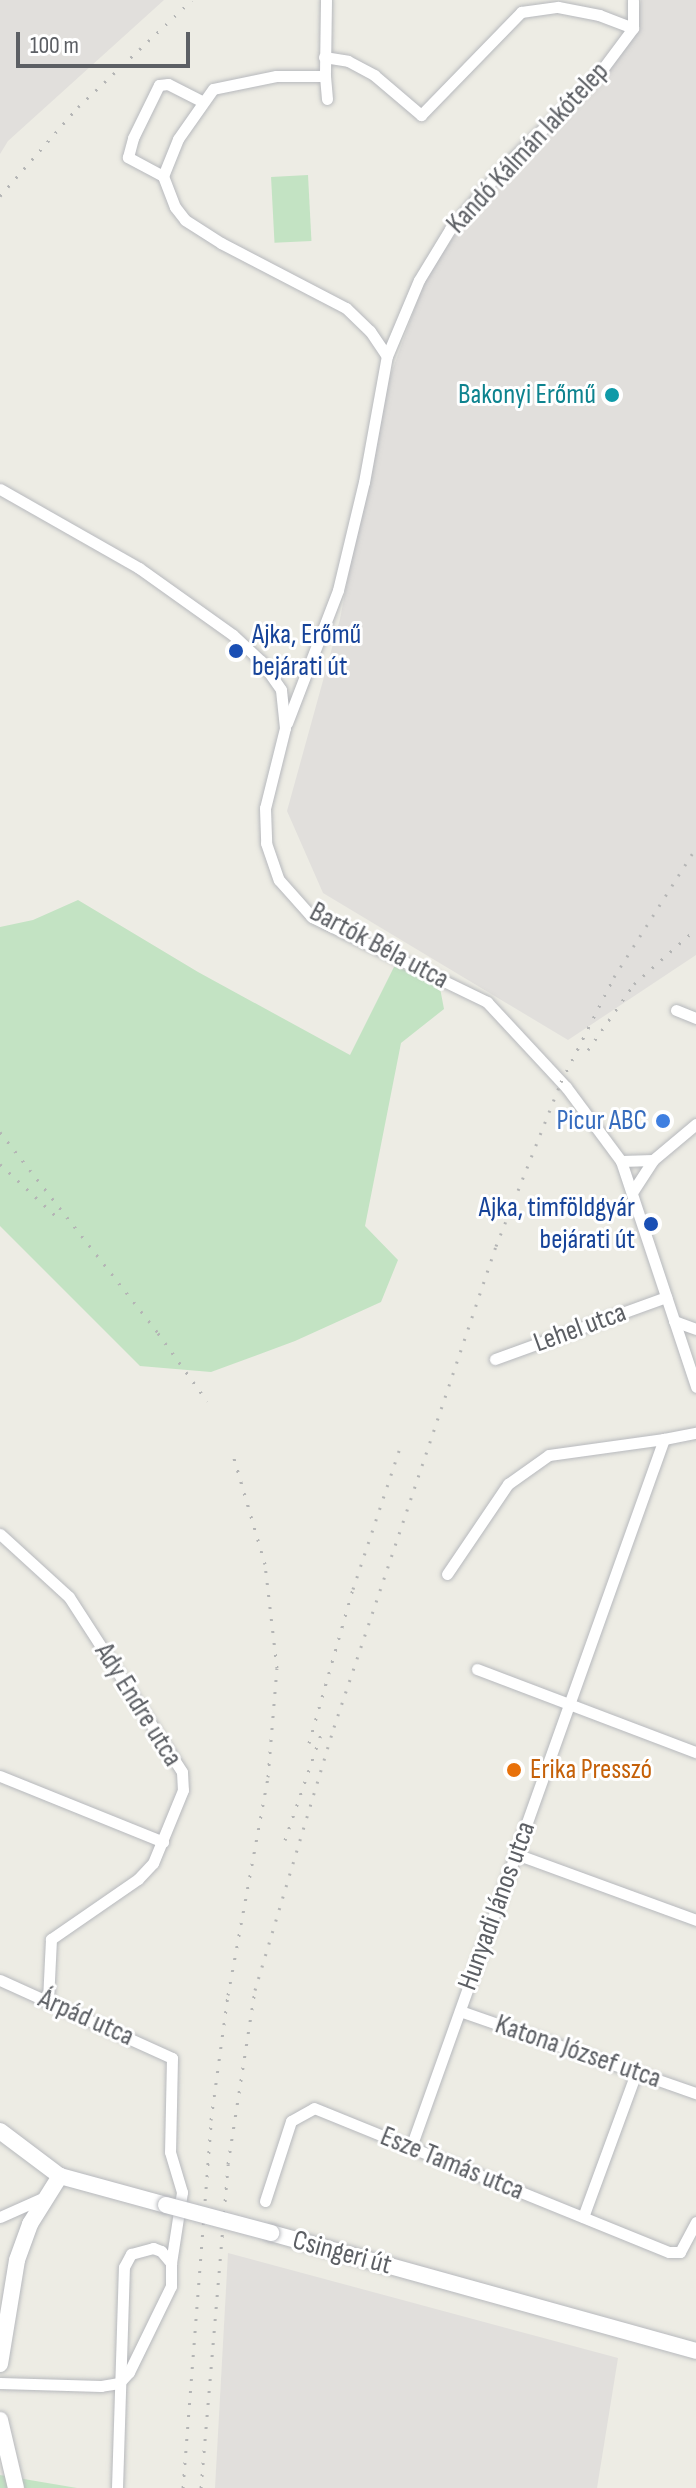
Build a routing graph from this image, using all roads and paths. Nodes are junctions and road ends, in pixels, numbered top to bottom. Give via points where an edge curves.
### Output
1 (326, 0) edge
2 (633, 0) edge
3 (633, 28) junction
4 (324, 57) junction
5 (325, 76) junction
6 (327, 99) dead end
7 (202, 101) junction
8 (163, 176) junction
9 (387, 356) junction
10 (0, 489) edge
11 (285, 728) junction
12 (676, 1010) dead end
13 (696, 1018) edge
14 (696, 1124) edge
15 (653, 1160) junction
16 (621, 1161) junction
17 (633, 1191) junction
18 (666, 1297) junction
19 (674, 1321) junction
20 (696, 1329) edge
21 (495, 1359) dead end
22 (696, 1387) edge
23 (696, 1433) edge
24 (664, 1439) junction
25 (0, 1534) edge
26 (447, 1574) dead end
27 (477, 1669) dead end
28 (570, 1704) junction
29 (696, 1752) edge
30 (0, 1776) edge
31 (163, 1842) junction
32 (516, 1854) junction
33 (696, 1920) edge
34 (0, 1980) edge
35 (48, 2001) junction
36 (460, 2011) junction
37 (636, 2073) junction
38 (696, 2093) edge
39 (0, 2131) edge
40 (411, 2147) junction
41 (60, 2176) junction
42 (46, 2197) junction
43 (265, 2201) dead end
44 (0, 2217) edge
45 (583, 2217) junction
46 (696, 2222) edge
47 (171, 2263) junction
48 (696, 2351) edge
49 (0, 2364) edge
50 (0, 2383) edge
51 (119, 2383) junction
52 (0, 2420) edge
53 (16, 2488) edge
54 (117, 2488) edge

1 - 4 street
2 - 3 street
3 - 4 street, Kandó Kálmán lakótelep via 558,7 521,12 421,115 374,75 348,61
3 - 9 street, Kandó Kálmán lakótelep via 598,75 502,169 450,229 419,280
4 - 5 street
5 - 6 street
5 - 7 street via 238,83 213,89
7 - 8 street
7 - 8 street via 168,84 159,85 128,157
8 - 9 street via 185,220 346,308
9 - 11 street, Kandó Kálmán lakótelep via 338,590
10 - 11 street, Bartók Béla utca via 139,568 233,635 281,690
11 - 16 street, Bartók Béla utca via 265,808 266,843 279,880 312,917 487,1002 566,1087
12 - 13 street
14 - 15 street
15 - 16 street
15 - 17 street
16 - 17 street, Bartók Béla utca
17 - 18 street, Bartók Béla utca
18 - 19 street, Bartók Béla utca
18 - 21 street, Lehel utca
19 - 20 street
19 - 22 street, Bartók Béla utca
23 - 24 street
24 - 26 street via 549,1455 508,1484
24 - 28 street, Hunyadi János utca
25 - 31 street, Ady Endre utca via 69,1597 182,1772 183,1790
27 - 28 street
28 - 29 street
28 - 32 street, Hunyadi János utca
30 - 31 street
31 - 35 street, Ady Endre utca via 138,1879 51,1939
32 - 33 street
32 - 36 street, Hunyadi János utca
34 - 35 street, Árpád utca
35 - 47 street, Árpád utca via 172,2058 170,2152 182,2192
36 - 37 street, Katona József utca
36 - 40 street, Hunyadi János utca
37 - 38 street, Katona József utca
37 - 45 street
39 - 41 main road, Csingeri út
40 - 43 street, Esze Tamás utca via 314,2108 291,2121
40 - 45 street, Esze Tamás utca
41 - 42 main road
41 - 48 main road, Csingeri út, bridge
42 - 44 street
42 - 49 main road via 17,2260
45 - 46 street, Esze Tamás utca via 669,2252 680,2252
47 - 51 street via 171,2286
47 - 51 street via 153,2248 131,2254 124,2267
50 - 51 street
51 - 54 street
52 - 53 main road

